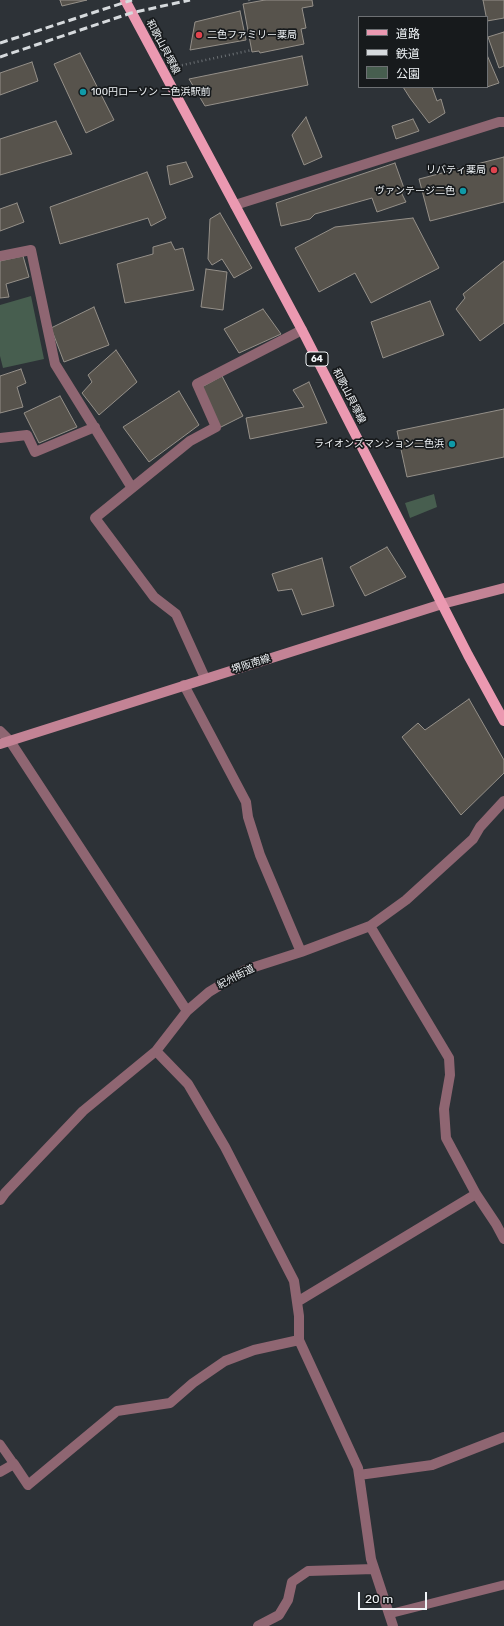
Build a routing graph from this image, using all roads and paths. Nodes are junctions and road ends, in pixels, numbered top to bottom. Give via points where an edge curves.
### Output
1 (125, 0) edge
2 (252, 50) dead end
3 (176, 66) dead end
4 (504, 122) edge
5 (235, 205) junction
6 (0, 256) edge
7 (302, 330) junction
8 (95, 427) junction
9 (0, 438) edge
10 (132, 488) junction
11 (504, 588) edge
12 (442, 604) junction
13 (205, 678) junction
14 (184, 685) junction
15 (504, 721) edge
16 (0, 731) edge
17 (5, 743) edge
18 (504, 801) edge
19 (370, 926) junction
20 (301, 952) junction
21 (187, 1011) junction
22 (156, 1051) junction
23 (476, 1194) junction
24 (0, 1200) edge
25 (504, 1239) edge
26 (297, 1302) junction
27 (299, 1340) junction
28 (504, 1437) edge
29 (0, 1444) edge
30 (14, 1464) junction
31 (0, 1472) edge
32 (359, 1475) junction
33 (374, 1569) junction
34 (503, 1585) dead end
35 (389, 1614) junction
36 (258, 1626) edge
37 (393, 1626) edge

1 - 5 main road, 和歌山貝塚線 / 64
2 - 3 path
4 - 5 street
5 - 7 main road, 和歌山貝塚線 / 64
6 - 8 street via 31,250 55,364
7 - 10 street via 197,384 216,427 190,441
7 - 12 main road, 和歌山貝塚線 / 64
8 - 9 street via 35,452 26,435
8 - 10 street
10 - 13 street via 95,518 154,597 176,614
11 - 12 main road, 堺阪南線
12 - 13 main road, 堺阪南線
12 - 15 main road, 和歌山貝塚線 / 64
13 - 14 main road, 堺阪南線
14 - 17 main road, 堺阪南線
14 - 20 street via 246,802 260,855
16 - 17 street
17 - 21 street
18 - 19 street, 紀州街道 via 467,844 406,900
19 - 20 street, 紀州街道
19 - 23 street via 449,1058 450,1075 444,1110 446,1138
20 - 21 street, 紀州街道 via 245,970 209,992
21 - 22 street, 紀州街道
22 - 24 street, 紀州街道 via 83,1111
22 - 26 street via 188,1084 225,1147 294,1281
23 - 25 street
23 - 26 street
26 - 27 street
27 - 30 street via 254,1350 225,1361 170,1403 117,1411 28,1484
27 - 32 street
28 - 32 street via 432,1465
29 - 30 lane
30 - 31 street
32 - 33 street
33 - 35 street
33 - 36 street via 308,1571 292,1582 288,1600 279,1615
34 - 35 lane
35 - 37 street

